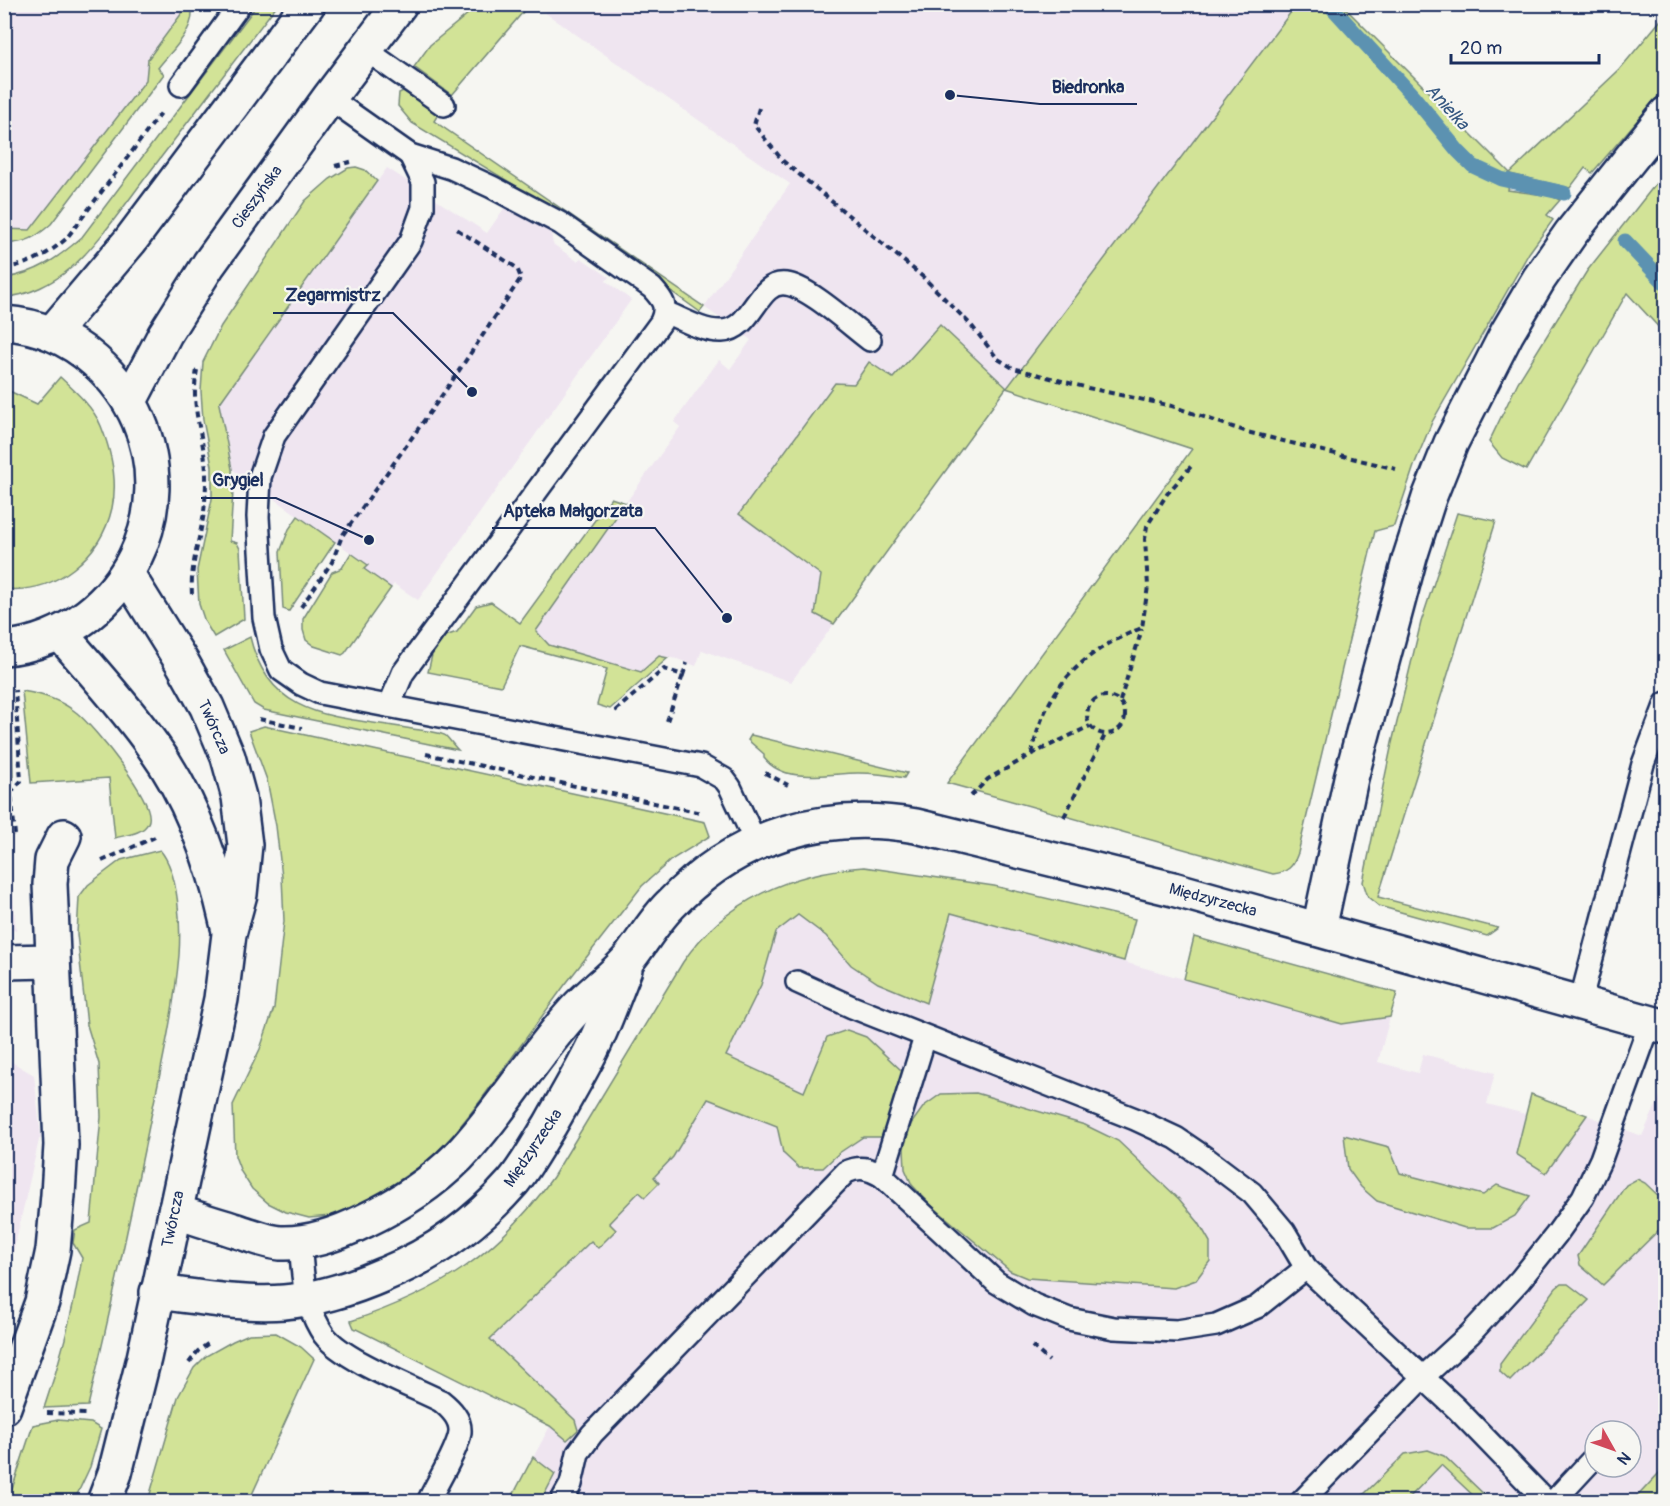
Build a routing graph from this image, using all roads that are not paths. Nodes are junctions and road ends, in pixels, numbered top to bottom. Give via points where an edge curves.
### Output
1 (240, 4) edge
2 (308, 4) edge
3 (400, 4) edge
4 (366, 50) junction
5 (182, 85) road end
6 (329, 98) junction
7 (444, 105) dead end
8 (1665, 114) edge
9 (402, 150) junction
10 (665, 312) junction
11 (4, 322) edge
12 (51, 333) junction
13 (870, 340) dead end
14 (130, 401) junction
15 (127, 574) junction
16 (60, 633) junction
17 (4, 648) edge
18 (1665, 703) edge
19 (389, 706) junction
20 (64, 836) dead end
21 (756, 843) junction
22 (1319, 929) junction
23 (229, 934) junction
24 (630, 956) junction
25 (52, 961) junction
26 (4, 962) edge
27 (797, 981) dead end
28 (1580, 1003) junction
29 (1658, 1025) edge
30 (925, 1036) junction
31 (882, 1176) junction
32 (175, 1211) junction
33 (300, 1241) junction
34 (1306, 1268) junction
35 (157, 1292) junction
36 (307, 1299) junction
37 (1422, 1378) junction
38 (4, 1407) edge
39 (1583, 1470) edge
40 (570, 1496) edge
41 (104, 1502) edge
42 (428, 1502) edge
43 (1301, 1502) edge
44 (1547, 1502) edge
45 (1552, 1502) edge

1 - 5 lane
2 - 12 street via 130,241
3 - 4 street, Cieszyńska
4 - 6 street, Cieszyńska
4 - 7 lane
6 - 9 lane
6 - 14 street, Cieszyńska via 197,282
8 - 22 street via 1539,279 1474,395 1438,476 1410,557 1354,766
9 - 10 lane via 451,168 560,223 652,288 662,299
9 - 19 lane via 423,182 423,208 411,242 274,436 260,477 258,517 264,618 281,670 320,693
10 - 13 lane via 714,331 725,331 738,326 768,288 785,284 804,290
10 - 19 lane via 403,673
11 - 12 street
12 - 14 street via 91,357
14 - 15 street via 147,442 153,488 146,533
15 - 16 street via 97,608
15 - 23 street, Twórcza via 207,707 228,757 239,797 245,845 240,894
16 - 17 street
16 - 23 street, Twórcza via 134,721 172,776 205,848 220,890
18 - 28 lane via 1643,764
19 - 21 lane via 701,765 724,779
20 - 25 street via 52,860
21 - 22 street, Międzyrzecka via 793,829 830,822 886,821 1162,886
21 - 24 street, Międzyrzecka via 686,888
22 - 28 street, Międzyrzecka
23 - 32 street, Twórcza via 221,999
24 - 33 street, Międzyrzecka via 575,1009 458,1157 435,1178 367,1220 319,1239
24 - 36 street, Międzyrzecka via 572,1087 534,1151 491,1205 459,1232 409,1264 347,1289
25 - 26 street
25 - 38 street via 60,1145 53,1250 42,1302
27 - 30 lane
28 - 29 street, Międzyrzecka
29 - 37 lane via 1583,1197 1520,1281
30 - 31 lane
30 - 34 lane via 1176,1138 1252,1193 1284,1231
31 - 34 lane via 996,1282 1034,1305 1069,1319 1114,1328 1177,1331 1216,1324 1257,1307
31 - 40 lane via 869,1168 856,1167 846,1172 592,1434 578,1453
32 - 33 street, Międzyrzecka via 262,1239 280,1243
32 - 35 street, Twórcza
33 - 36 lane
34 - 37 lane
35 - 36 street, Międzyrzecka via 245,1303
35 - 41 street, Twórcza via 128,1422
36 - 42 lane via 325,1336 336,1347 452,1410 460,1432
37 - 43 lane
37 - 44 lane
39 - 45 lane

